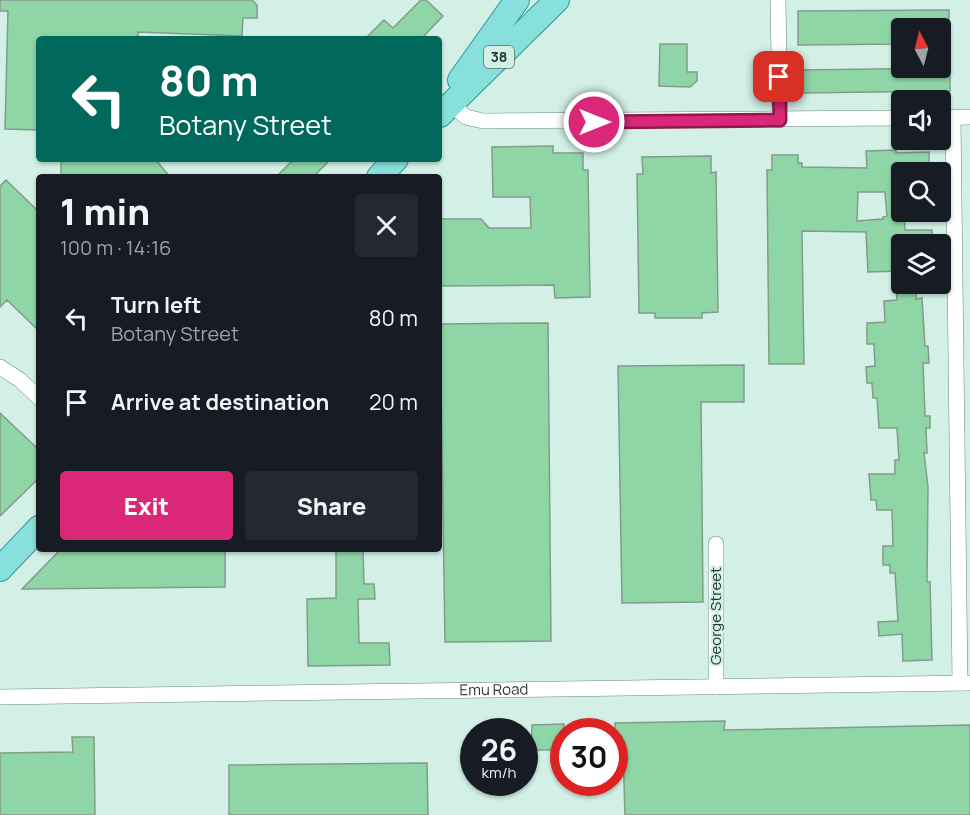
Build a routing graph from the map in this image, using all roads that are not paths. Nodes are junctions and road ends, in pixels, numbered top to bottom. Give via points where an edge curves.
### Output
1 (517, 0) edge
2 (558, 0) edge
3 (778, 0) edge
4 (443, 109) edge
5 (970, 117) edge
6 (891, 118) edge
7 (951, 118) edge
8 (780, 120) junction
9 (950, 150) edge
10 (393, 162) edge
11 (382, 174) edge
12 (963, 307) edge
13 (0, 368) edge
14 (36, 395) edge
15 (964, 492) edge
16 (36, 531) edge
17 (716, 544) dead end
18 (0, 569) edge
19 (965, 683) edge
20 (716, 687) junction
21 (0, 692) edge
22 (17, 695) junction
23 (0, 697) edge

1 - 4 main road, 38
2 - 4 main road, 38
3 - 8 street
4 - 8 street via 483,121
5 - 7 street
6 - 8 street
9 - 12 street
10 - 11 main road
12 - 15 street
13 - 14 street
15 - 19 street
16 - 18 main road
17 - 20 street, George Street
19 - 20 street, Emu Road
20 - 22 street, Emu Road
21 - 22 street, Emu Road
22 - 23 street, Emu Road

